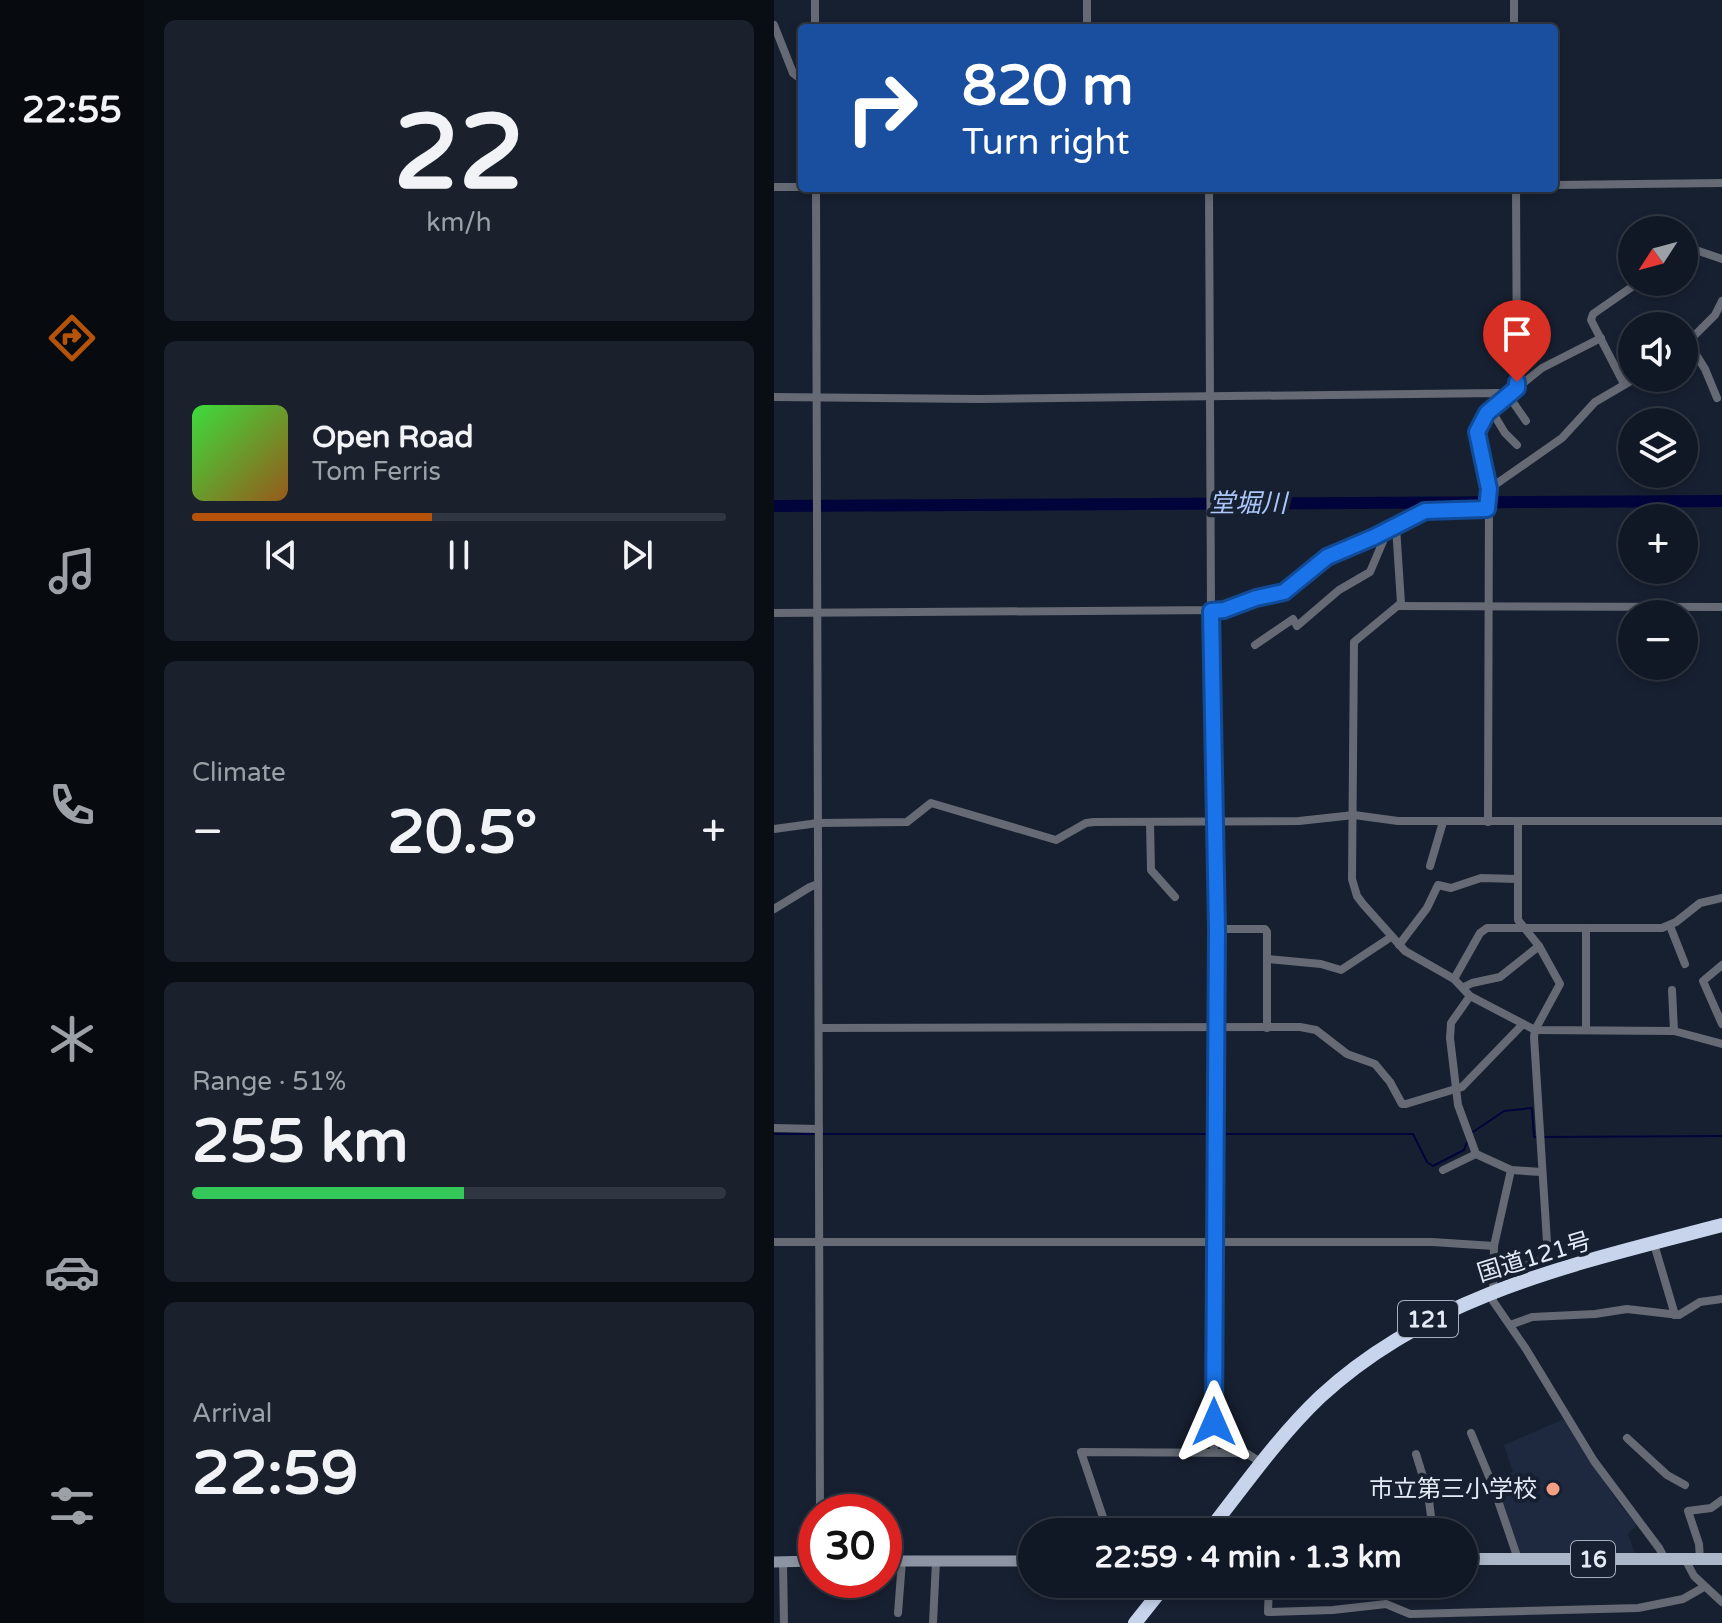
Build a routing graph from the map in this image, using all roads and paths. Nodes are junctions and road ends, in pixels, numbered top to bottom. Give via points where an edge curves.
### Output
1 (815, 0) edge
2 (1087, 0) edge
3 (1514, 0) edge
4 (815, 24) edge
5 (1087, 24) edge
6 (1514, 24) edge
7 (774, 25) edge
8 (798, 79) edge
9 (1722, 183) edge
10 (1558, 185) edge
11 (774, 187) edge
12 (798, 187) edge
13 (816, 192) edge
14 (1209, 192) edge
15 (1516, 192) edge
16 (1698, 251) edge
17 (1722, 259) edge
18 (1619, 296) edge
19 (1722, 301) edge
20 (1715, 315) junction
21 (1722, 324) edge
22 (1698, 332) edge
23 (1601, 338) junction
24 (1698, 360) edge
25 (1618, 372) edge
26 (1517, 388) junction
27 (1618, 388) edge
28 (1211, 395) junction
29 (1507, 396) junction
30 (774, 397) edge
31 (816, 397) junction
32 (1717, 398) dead end
33 (1491, 410) junction
34 (1526, 421) dead end
35 (1517, 445) dead end
36 (1489, 489) junction
37 (1487, 509) junction
38 (1396, 527) junction
39 (1384, 532) junction
40 (1490, 605) junction
41 (1398, 606) junction
42 (1722, 607) edge
43 (1211, 611) junction
44 (817, 612) junction
45 (774, 613) edge
46 (1255, 645) dead end
47 (1354, 815) junction
48 (1214, 821) junction
49 (1518, 821) junction
50 (1722, 821) edge
51 (1150, 822) junction
52 (1443, 822) junction
53 (1488, 822) junction
54 (818, 823) junction
55 (774, 829) edge
56 (1430, 866) dead end
57 (1518, 879) junction
58 (818, 884) junction
59 (1175, 897) dead end
60 (1722, 898) edge
61 (774, 909) edge
62 (1670, 926) junction
63 (1523, 927) junction
64 (1586, 928) junction
65 (1217, 929) junction
66 (1391, 937) junction
67 (1399, 945) junction
68 (1539, 946) junction
69 (1268, 959) junction
70 (1685, 964) dead end
71 (1722, 965) edge
72 (1454, 979) junction
73 (1464, 987) junction
74 (1672, 990) dead end
75 (1470, 996) junction
76 (1523, 1024) junction
77 (1722, 1024) edge
78 (819, 1028) junction
79 (1216, 1028) junction
80 (1267, 1028) junction
81 (1535, 1030) junction
82 (1586, 1030) junction
83 (1674, 1031) junction
84 (1722, 1044) edge
85 (1455, 1089) junction
86 (774, 1128) edge
87 (819, 1129) junction
88 (1476, 1154) junction
89 (1443, 1170) dead end
90 (1511, 1170) junction
91 (1541, 1172) junction
92 (1722, 1225) edge
93 (774, 1242) edge
94 (1216, 1242) junction
95 (820, 1243) junction
96 (1654, 1244) junction
97 (1494, 1246) junction
98 (1493, 1284) junction
99 (1722, 1299) edge
100 (1675, 1315) junction
101 (1510, 1325) junction
102 (1471, 1433) dead end
103 (1627, 1438) dead end
104 (1214, 1452) junction
105 (1416, 1454) dead end
106 (1262, 1463) junction
107 (1685, 1485) dead end
108 (820, 1494) edge
109 (1722, 1500) edge
110 (1103, 1518) edge
111 (1219, 1518) edge
112 (1431, 1518) edge
113 (1478, 1559) edge
114 (1518, 1559) junction
115 (1665, 1559) junction
116 (1685, 1559) junction
117 (1700, 1559) junction
118 (1722, 1559) edge
119 (902, 1561) edge
120 (936, 1561) junction
121 (1018, 1561) edge
122 (779, 1562) edge
123 (1704, 1587) junction
124 (899, 1598) edge
125 (1155, 1598) edge
126 (1268, 1598) edge
127 (1722, 1602) edge
128 (898, 1613) dead end
129 (784, 1623) edge
130 (933, 1623) edge
131 (1135, 1623) edge

1 - 4 street
2 - 5 street
3 - 6 street
7 - 8 street
9 - 10 street
11 - 12 street
13 - 31 street
14 - 28 street
15 - 26 street
16 - 17 street
18 - 23 street via 1593,314
19 - 20 street
20 - 21 street
20 - 22 street
23 - 25 street
23 - 26 street via 1542,368
24 - 32 street
26 - 29 street
27 - 36 street via 1595,402 1562,438
28 - 29 street
28 - 31 street
28 - 43 street
29 - 33 street
29 - 34 street
30 - 31 street
31 - 44 street
33 - 35 street
33 - 36 street via 1477,432
36 - 37 street
37 - 38 street via 1425,511
37 - 40 street
38 - 39 street
38 - 41 street
39 - 43 street via 1327,557 1284,592
39 - 46 street via 1366,576 1339,590 1297,626 1293,619
40 - 41 street
40 - 42 street
40 - 53 street
41 - 47 street via 1354,642
43 - 44 street
43 - 48 street
44 - 45 street
44 - 54 street
47 - 48 street
47 - 52 street
47 - 66 street via 1354,887
48 - 51 street
48 - 65 street
49 - 50 street
49 - 53 street
49 - 57 street
51 - 54 street via 1086,823 1056,840 931,803 907,822
51 - 59 street via 1151,870
52 - 53 street
52 - 56 street
54 - 55 street
54 - 58 street
57 - 63 street
57 - 67 street via 1438,885
58 - 61 street
58 - 78 street
60 - 62 street via 1700,903
62 - 64 street
62 - 70 street
63 - 64 street
63 - 68 street
63 - 72 street via 1480,933
64 - 82 street
65 - 69 street via 1265,929
65 - 79 street
66 - 67 street
66 - 69 street via 1341,970
67 - 72 street
68 - 73 street via 1500,977
68 - 81 street via 1560,984
69 - 80 street
71 - 77 street via 1703,981
72 - 73 street
73 - 75 street
74 - 83 street
75 - 76 street
75 - 85 street via 1451,1023
76 - 81 street
76 - 85 street
78 - 79 street
78 - 87 street
79 - 80 street
79 - 94 street
80 - 85 street via 1316,1030 1347,1054 1375,1064 1402,1104
81 - 82 street
81 - 91 street
82 - 83 street
83 - 84 street
85 - 88 street
86 - 87 street
87 - 95 street
88 - 89 street
88 - 90 street
90 - 91 street
90 - 97 street
91 - 98 street via 1548,1258
92 - 96 highway, 国道121号 / 121
93 - 95 street
94 - 95 street
94 - 97 street
94 - 104 street
95 - 108 street
96 - 98 highway, 国道121号 / 121
96 - 100 street
97 - 98 street
98 - 101 street via 1493,1301
98 - 106 highway, 国道121号 / 121 via 1371,1356 1306,1411
99 - 100 street via 1700,1302
100 - 101 street via 1627,1309 1532,1317
101 - 115 street via 1594,1461
102 - 114 street
103 - 107 street
104 - 106 street via 1251,1454
104 - 110 street via 1081,1452
105 - 112 street
106 - 111 highway, 国道121号 / 121
109 - 117 street via 1711,1508 1688,1511
113 - 114 main road, 16
114 - 115 main road, 16
115 - 116 main road, 16
116 - 117 main road, 16
116 - 123 street
117 - 118 main road, 16
119 - 120 street
120 - 121 street
120 - 130 street
122 - 129 street
123 - 126 street via 1683,1599 1638,1608 1410,1614 1386,1604 1268,1612
123 - 127 street
124 - 128 street
125 - 131 highway

